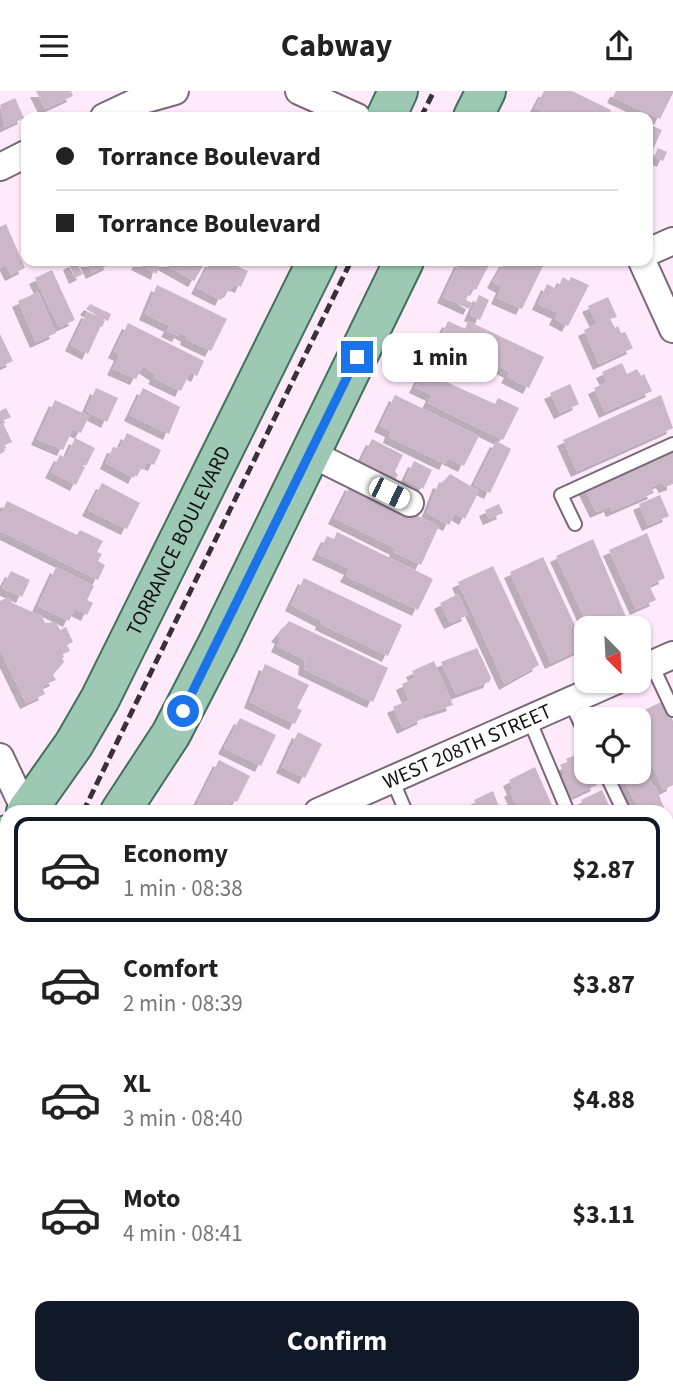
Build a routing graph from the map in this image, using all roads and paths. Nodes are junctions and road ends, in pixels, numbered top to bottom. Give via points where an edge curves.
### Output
1 (175, 91) edge
2 (299, 91) edge
3 (398, 91) edge
4 (486, 91) edge
5 (133, 97) edge
6 (111, 112) edge
7 (346, 112) edge
8 (388, 112) edge
9 (476, 112) edge
10 (21, 156) edge
11 (0, 167) edge
12 (673, 241) edge
13 (653, 250) edge
14 (315, 266) edge
15 (402, 266) edge
16 (644, 266) edge
17 (673, 329) edge
18 (673, 444) edge
19 (310, 453) junction
20 (410, 503) dead end
21 (575, 524) dead end
22 (654, 664) edge
23 (588, 693) edge
24 (570, 701) junction
25 (574, 710) edge
26 (673, 711) edge
27 (529, 719) junction
28 (0, 757) edge
29 (392, 779) junction
30 (611, 784) edge
31 (144, 795) edge
32 (23, 805) edge
33 (31, 805) edge
34 (333, 805) edge
35 (403, 805) edge
36 (565, 805) edge
37 (621, 805) edge

1 - 5 street
2 - 7 street
3 - 8 main road
4 - 9 main road
5 - 6 street
10 - 11 street
12 - 13 street
14 - 33 main road, TORRANCE BOULEVARD via 100,699
15 - 19 main road
16 - 17 street
18 - 21 lane via 561,495
19 - 20 street
19 - 31 main road
22 - 26 lane
23 - 24 street, WEST 208TH STREET
24 - 25 lane
24 - 27 street, WEST 208TH STREET
27 - 29 street, WEST 208TH STREET
27 - 36 lane
28 - 32 street
29 - 34 street, WEST 208TH STREET
29 - 35 lane
30 - 37 lane

